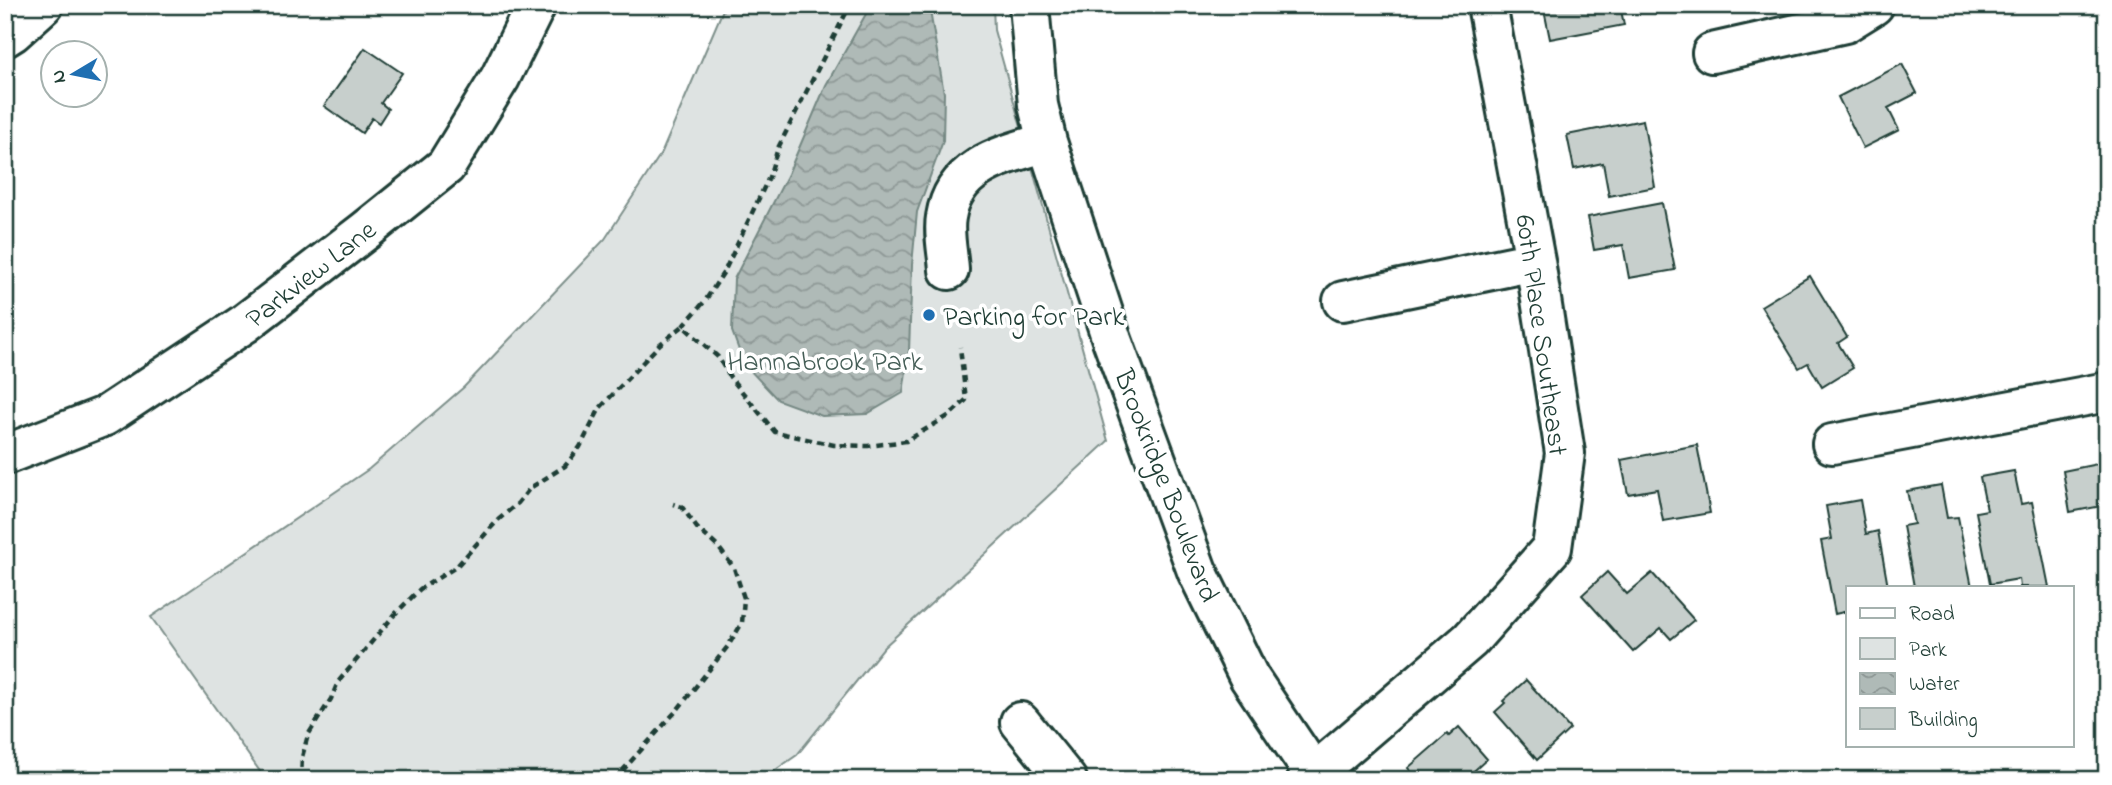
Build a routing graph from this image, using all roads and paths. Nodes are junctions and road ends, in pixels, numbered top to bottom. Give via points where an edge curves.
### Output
1 (43, 5) edge
2 (536, 5) edge
3 (850, 5) edge
4 (1029, 5) edge
5 (1487, 5) edge
6 (1874, 5) edge
7 (5, 37) edge
8 (1712, 53) dead end
9 (1047, 142) junction
10 (1535, 261) junction
11 (949, 270) dead end
12 (1343, 301) dead end
13 (683, 326) junction
14 (960, 346) dead end
15 (2107, 393) edge
16 (1832, 444) dead end
17 (5, 455) edge
18 (673, 503) dead end
19 (1020, 722) dead end
20 (1314, 778) edge
21 (301, 780) edge
22 (614, 780) edge
23 (1068, 780) edge

1 - 7 street
2 - 17 street, Parkview Lane via 500,78 446,166 244,324 116,409
3 - 13 path via 778,148 725,270
4 - 9 street, Brookridge Boulevard via 1038,105
5 - 10 street, 60th Place Southeast
6 - 8 street via 1845,23
9 - 11 street via 976,168 954,190 945,218
9 - 20 street, Brookridge Boulevard via 1112,340 1197,571 1249,677
10 - 12 street
10 - 20 street, 60th Place Southeast via 1565,453 1552,548 1471,640
13 - 14 path via 718,357 775,432 834,445 906,441 950,415 966,400
13 - 21 path via 600,408 565,466 530,488 456,567 420,589 396,613 338,682 308,735
15 - 16 street
18 - 22 path via 682,507 734,568 744,598 742,622 678,709
19 - 23 street

